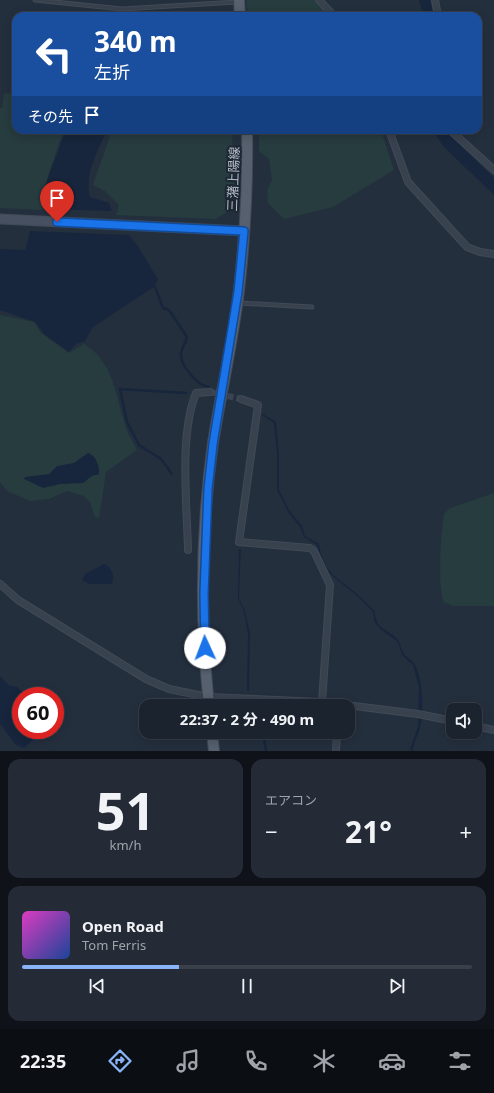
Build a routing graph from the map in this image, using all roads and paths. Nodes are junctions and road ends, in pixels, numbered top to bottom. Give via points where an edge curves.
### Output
1 (35, 0) edge
2 (319, 0) edge
3 (435, 0) edge
4 (239, 1) edge
5 (240, 12) edge
6 (330, 12) edge
7 (437, 12) edge
8 (247, 134) edge
9 (391, 134) edge
10 (454, 134) edge
11 (494, 170) edge
12 (0, 219) edge
13 (244, 231) junction
14 (494, 254) edge
15 (236, 303) junction
16 (312, 307) dead end
17 (210, 392) tunnel mouth
18 (241, 400) tunnel mouth
19 (188, 550) dead end
20 (0, 584) edge
21 (200, 699) edge
22 (209, 699) edge
23 (322, 699) edge
24 (355, 707) edge
25 (446, 720) edge
26 (482, 727) edge
27 (494, 730) edge
28 (213, 739) edge
29 (337, 739) edge
30 (214, 751) edge
31 (336, 751) edge

1 - 4 lane via 122,9
2 - 6 street
3 - 7 street
4 - 5 main road
8 - 13 main road, 三潴上陽線
9 - 14 street via 408,182 468,247
10 - 11 street
12 - 13 street
13 - 15 main road, 三潴上陽線
15 - 16 lane
15 - 22 main road, 三潴上陽線 via 208,489 204,594
17 - 19 street via 196,393 192,403 186,445
18 - 23 street via 258,405 239,542 310,548 314,551 330,585
20 - 21 street via 18,600 146,679
24 - 25 street
26 - 27 street
28 - 30 main road
29 - 31 street

